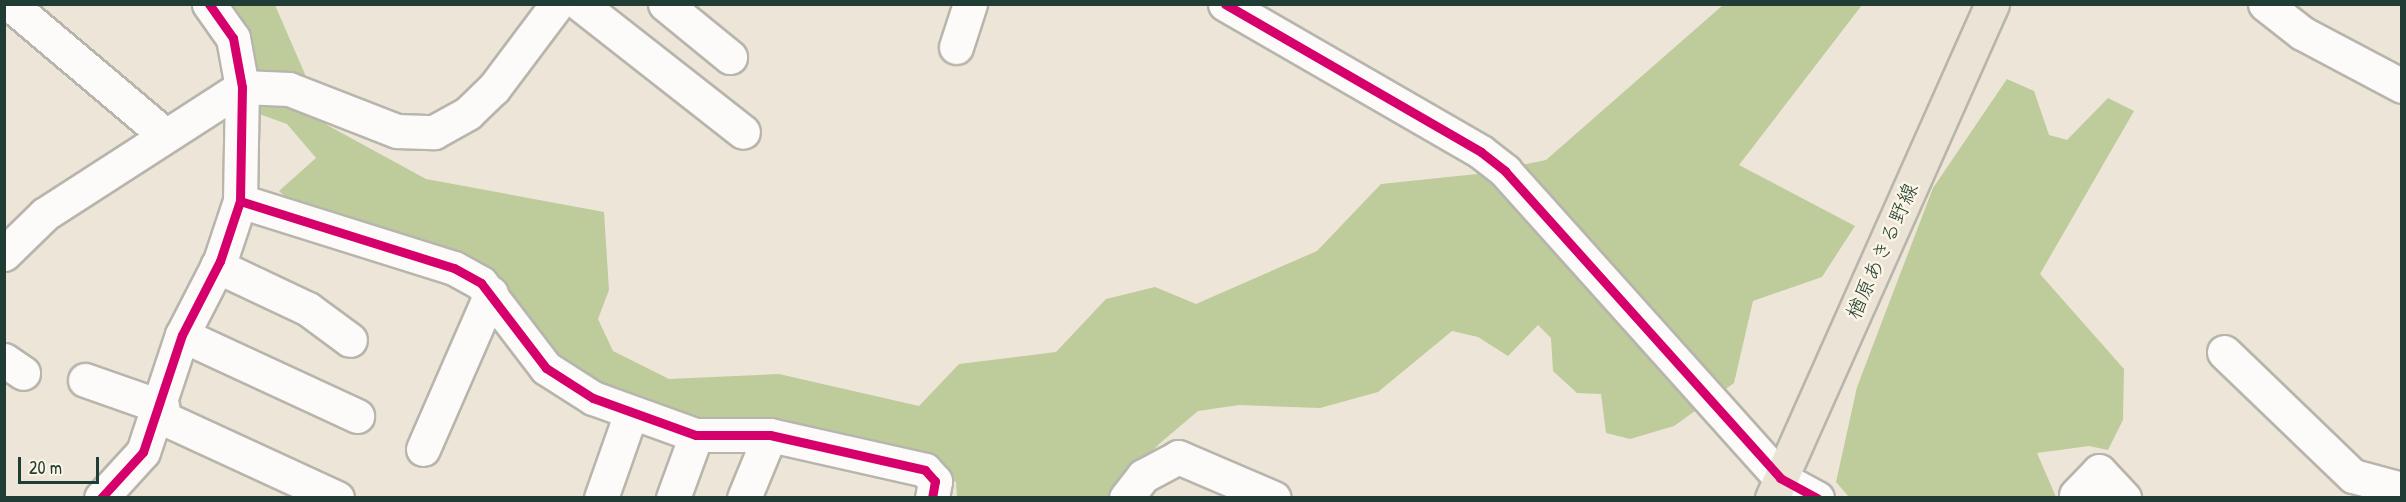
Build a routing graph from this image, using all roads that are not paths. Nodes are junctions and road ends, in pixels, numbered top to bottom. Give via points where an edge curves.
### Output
1 (9, 4) edge
2 (209, 4) edge
3 (557, 4) edge
4 (580, 4) edge
5 (665, 4) edge
6 (970, 4) edge
7 (1225, 4) edge
8 (1992, 4) edge
9 (2265, 4) edge
10 (956, 47) dead end
11 (730, 57) dead end
12 (2402, 86) edge
13 (242, 87) junction
14 (743, 132) dead end
15 (165, 135) junction
16 (240, 201) junction
17 (4, 255) edge
18 (217, 266) junction
19 (490, 293) junction
20 (182, 335) junction
21 (350, 340) dead end
22 (2224, 352) dead end
23 (85, 380) dead end
24 (160, 411) junction
25 (631, 413) junction
26 (357, 416) dead end
27 (696, 435) junction
28 (770, 435) junction
29 (423, 449) dead end
30 (1776, 488) edge
31 (2402, 489) edge
32 (2076, 495) dead end
33 (101, 498) edge
34 (337, 498) edge
35 (601, 498) edge
36 (673, 498) edge
37 (744, 498) edge
38 (933, 498) edge
39 (1126, 498) edge
40 (1274, 498) edge
41 (1817, 498) edge
42 (2124, 498) edge

1 - 15 street
2 - 13 street via 232,38
3 - 13 street via 494,88 468,113 434,132 397,131 290,89
4 - 14 street
5 - 11 street
6 - 10 street
7 - 30 street via 1481,152 1505,171
8 - 30 main road, 楢原あきる野線
9 - 12 street via 2302,33
13 - 15 street
13 - 16 street
15 - 17 street via 45,214
16 - 18 street
16 - 19 street via 454,268
18 - 20 street
18 - 21 street via 308,309
19 - 25 street via 546,368 593,398
19 - 29 street
20 - 24 street
20 - 26 street
22 - 31 street via 2353,476
23 - 24 street
24 - 33 street via 143,452
24 - 34 street
25 - 27 street
25 - 35 street
27 - 28 street
27 - 36 street
28 - 37 street
28 - 38 street via 925,470 935,481
30 - 41 street
32 - 42 street via 2099,471
39 - 40 street via 1143,476 1178,457

